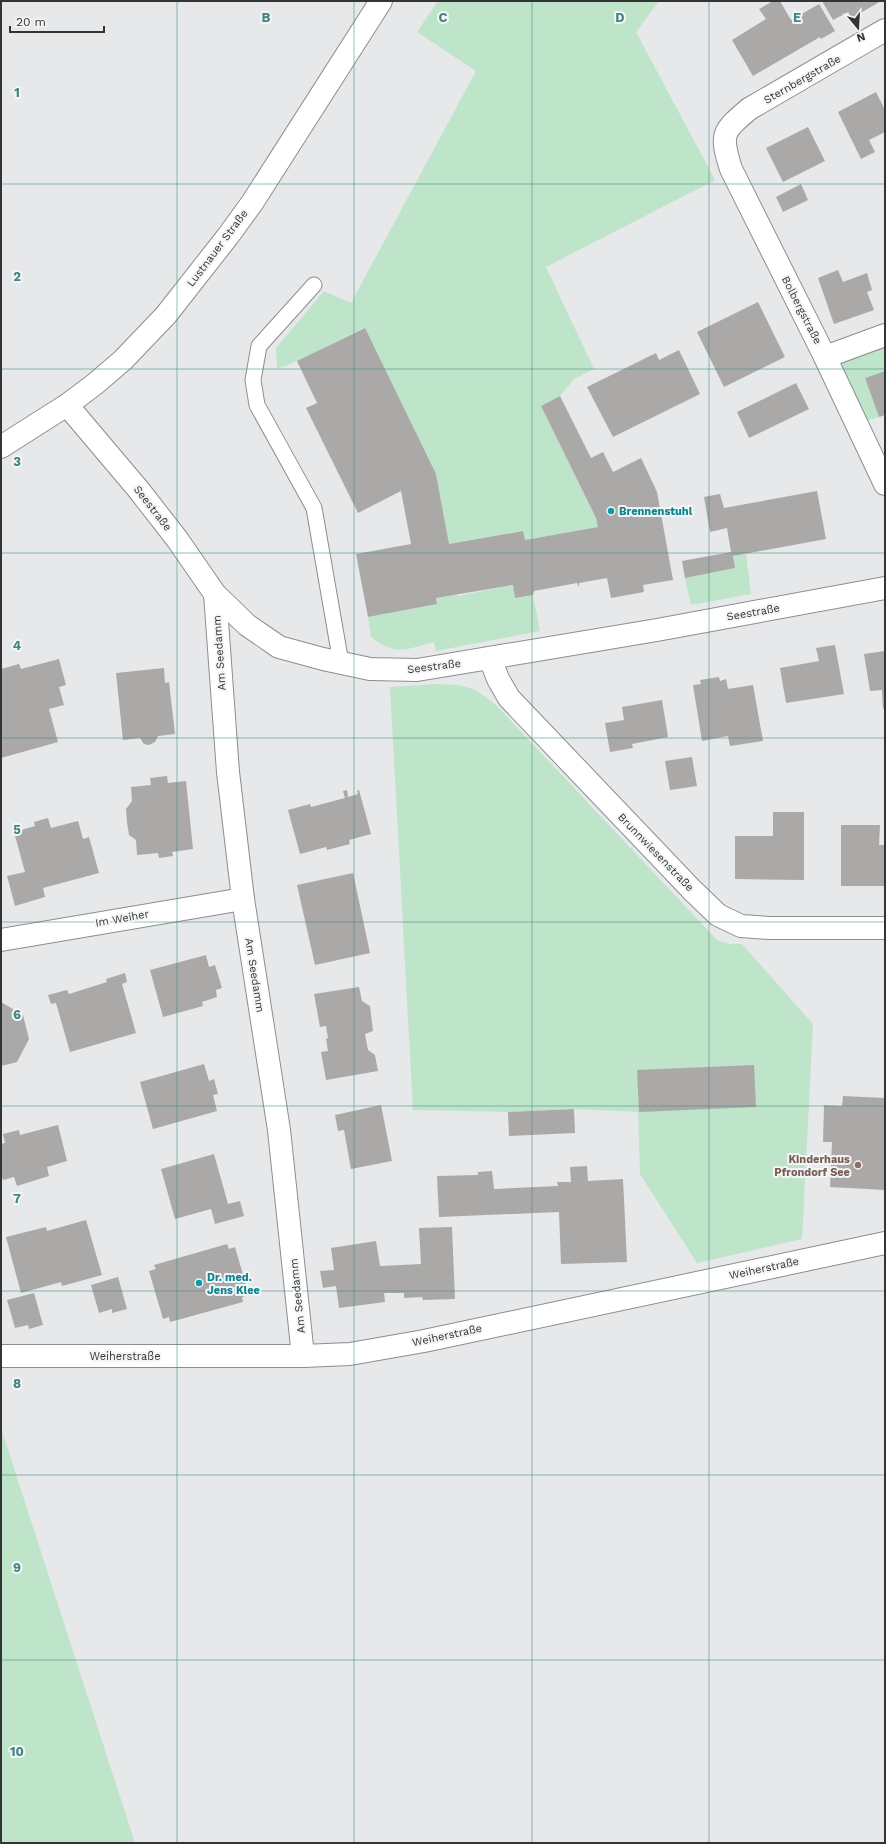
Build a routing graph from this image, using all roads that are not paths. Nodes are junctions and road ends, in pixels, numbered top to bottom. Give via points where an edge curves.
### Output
1 (381, 1) edge
2 (885, 30) edge
3 (725, 135) joint
4 (314, 286) dead end
5 (885, 335) edge
6 (825, 357) junction
7 (67, 405) junction
8 (1, 447) edge
9 (885, 484) edge
10 (885, 588) edge
11 (215, 594) junction
12 (490, 658) junction
13 (341, 663) junction
14 (243, 899) junction
15 (885, 928) edge
16 (1, 940) edge
17 (885, 1243) edge
18 (1, 1356) edge
19 (303, 1356) junction

1 - 7 street, Lustnauer Straße via 252,203 212,257 147,336 123,360
2 - 3 street, Sternbergstraße via 750,109 732,124
3 - 6 street, Bolbergstraße via 731,169
4 - 13 lane via 259,346 253,380 257,405 314,508
5 - 6 street
6 - 9 street, Bolbergstraße
7 - 8 street, Lustnauer Straße
7 - 11 street, Seestraße via 138,489
10 - 12 street, Seestraße
11 - 13 street, Seestraße via 247,625 279,646
11 - 14 street, Am Seedamm via 228,772
12 - 13 street, Seestraße via 417,670 370,669
12 - 15 street, Brunnwiesenstraße via 509,698 718,914 741,926
14 - 16 street, Im Weiher
14 - 19 street, Am Seedamm via 279,1130
17 - 19 street, Weiherstraße via 389,1348 350,1354
18 - 19 street, Weiherstraße

